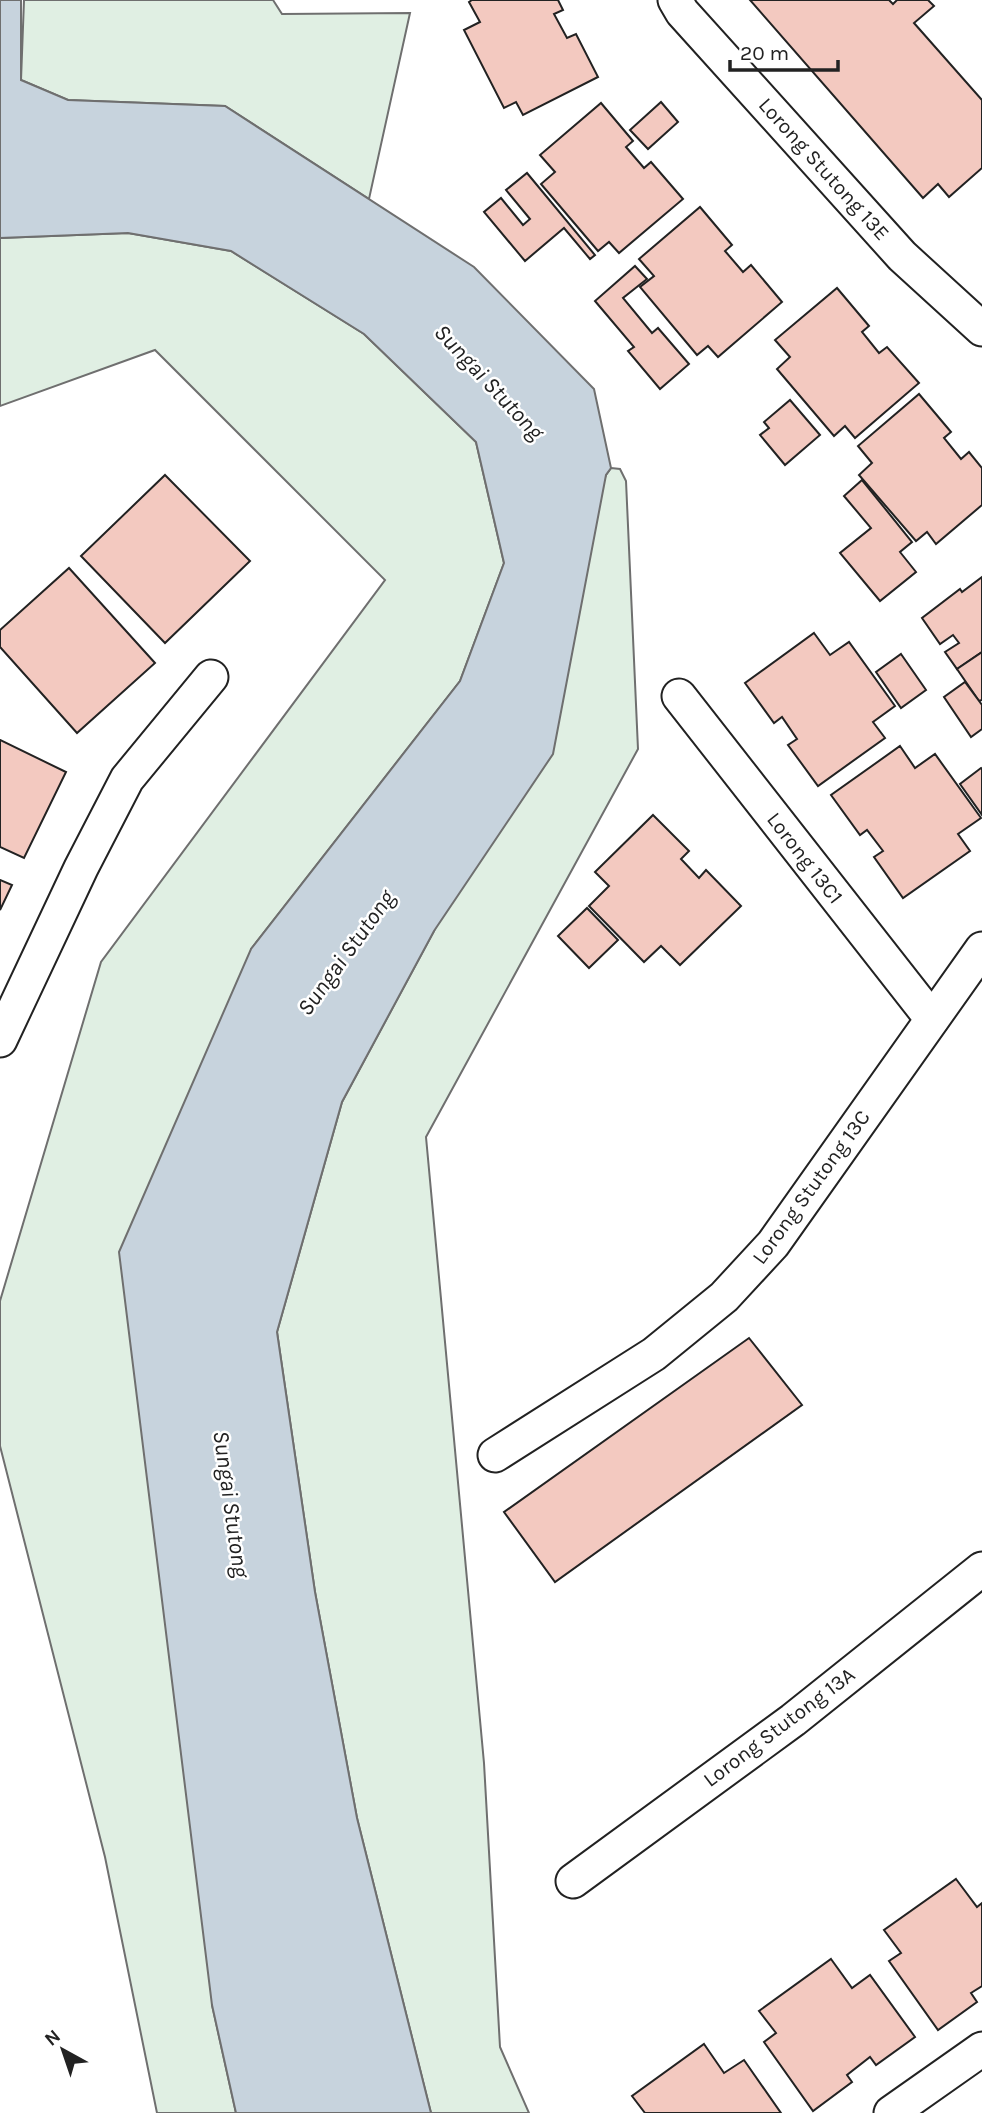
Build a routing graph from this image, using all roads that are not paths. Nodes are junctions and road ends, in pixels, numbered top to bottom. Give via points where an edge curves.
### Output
1 (675, 0) edge
2 (982, 329) edge
3 (211, 677) dead end
4 (678, 696) dead end
5 (982, 949) edge
6 (932, 1019) junction
7 (0, 1040) edge
8 (495, 1455) dead end
9 (982, 1569) edge
10 (573, 1881) dead end
11 (982, 2049) edge
12 (891, 2113) edge

1 - 2 street, Lorong Stutong 13E via 902,256
3 - 7 street via 127,779
4 - 6 street, Lorong 13C1
5 - 6 street, Lorong Stutong 13C
6 - 8 street, Lorong Stutong 13C via 773,1244 724,1297 654,1354
9 - 10 street, Lorong Stutong 13A via 793,1720
11 - 12 street

